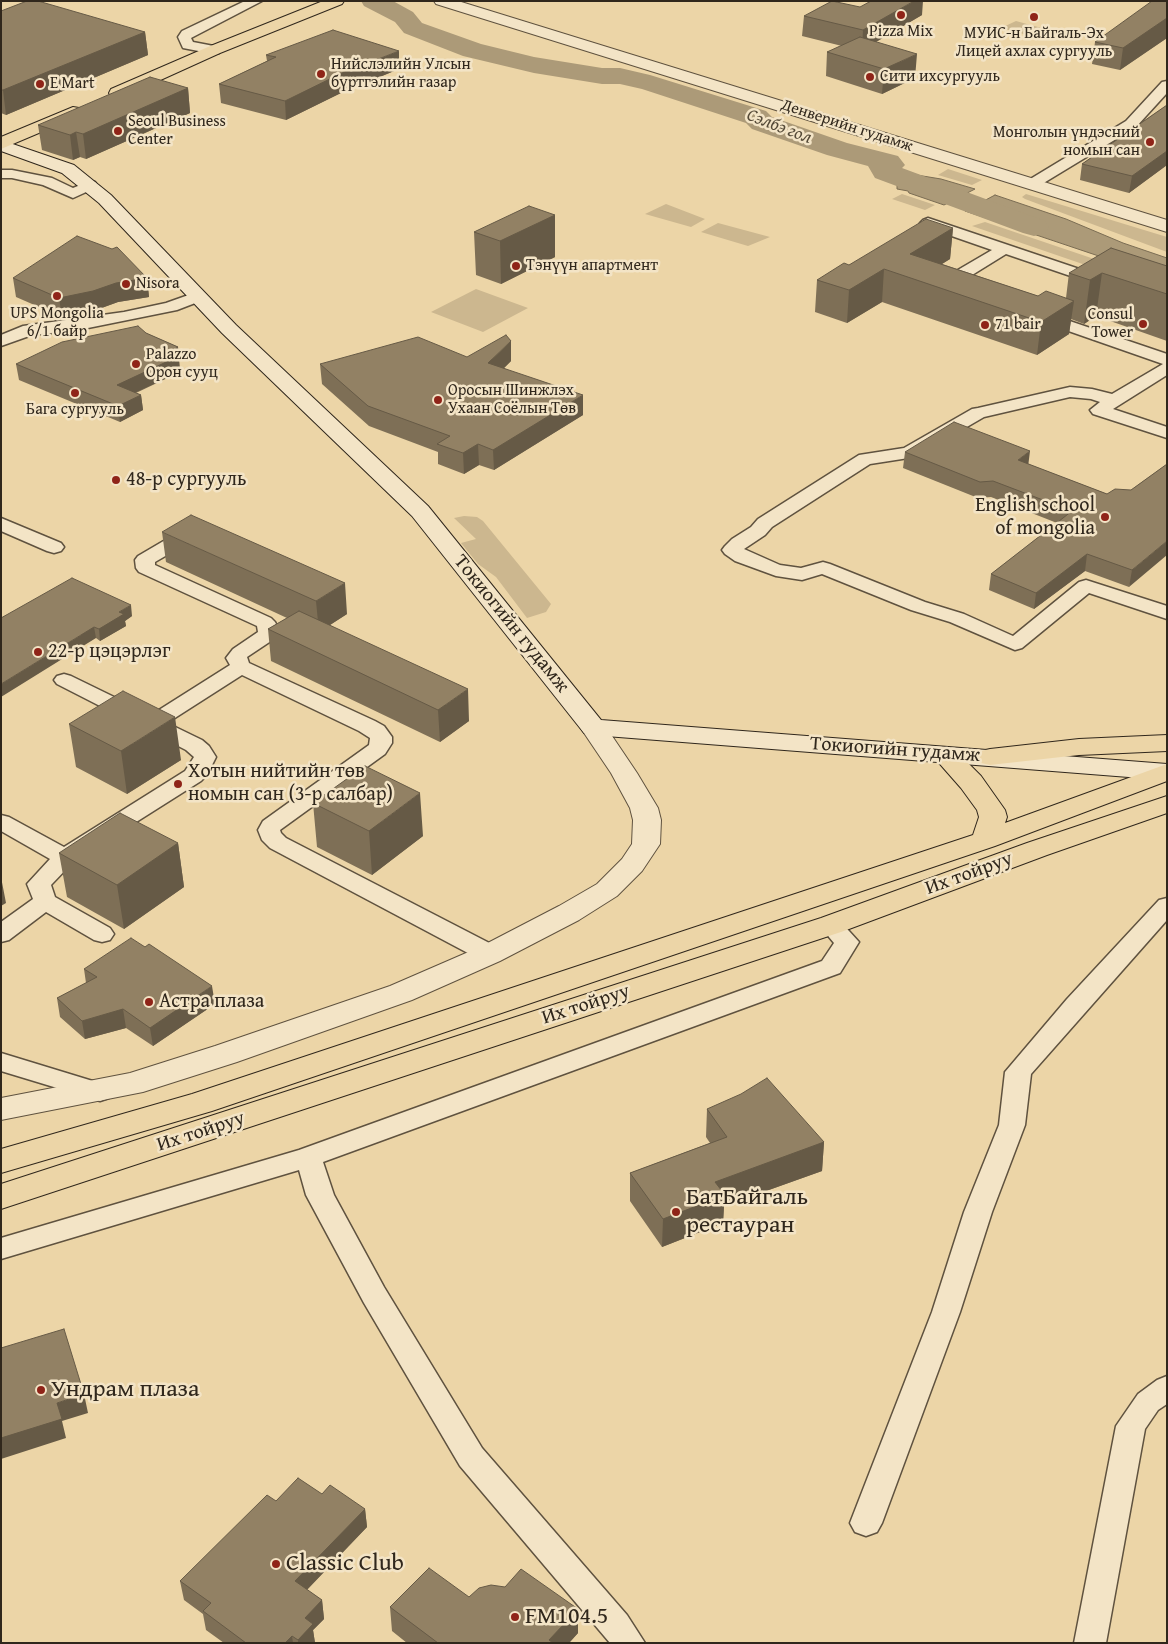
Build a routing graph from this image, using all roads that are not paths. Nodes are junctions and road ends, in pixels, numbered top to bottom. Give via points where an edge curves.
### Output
1 (256, 1) edge
2 (320, 1) edge
3 (337, 1) edge
4 (441, 1) edge
5 (282, 22) junction
6 (214, 50) junction
7 (1167, 85) edge
8 (1, 144) edge
9 (1, 174) edge
10 (1032, 184) junction
11 (90, 185) junction
12 (928, 223) edge
13 (1167, 226) edge
14 (1004, 249) junction
15 (1087, 293) edge
16 (982, 296) edge
17 (197, 297) junction
18 (1062, 308) edge
19 (1028, 312) edge
20 (1046, 318) junction
21 (1, 341) edge
22 (1167, 360) edge
23 (1167, 368) edge
24 (1114, 400) junction
25 (1167, 434) edge
26 (1, 524) edge
27 (211, 530) edge
28 (54, 548) dead end
29 (1167, 613) edge
30 (241, 667) junction
31 (64, 680) dead end
32 (151, 724) junction
33 (593, 727) junction
34 (1167, 744) edge
35 (945, 755) junction
36 (990, 757) junction
37 (1167, 772) edge
38 (1167, 804) edge
39 (1, 822) edge
40 (1167, 823) edge
41 (985, 840) junction
42 (1036, 849) junction
43 (65, 857) junction
44 (45, 901) junction
45 (1167, 905) edge
46 (830, 925) junction
47 (1, 934) edge
48 (102, 934) dead end
49 (490, 954) junction
50 (1, 1062) edge
51 (100, 1092) junction
52 (1, 1109) edge
53 (308, 1157) junction
54 (1, 1161) edge
55 (1, 1197) edge
56 (1, 1249) edge
57 (1167, 1388) edge
58 (866, 1523) dead end
59 (629, 1643) edge
60 (1090, 1643) edge

1 - 6 street via 184,37 188,46
2 - 5 main road
3 - 5 main road
4 - 10 main road, Денверийн гудамж
5 - 6 main road
6 - 8 main road
7 - 10 street via 1130,124
8 - 11 main road, Токиогийн гудамж via 68,169
9 - 11 street via 47,181 73,194
10 - 13 main road, Денверийн гудамж
11 - 17 main road, Токиогийн гудамж
12 - 14 street
14 - 15 street via 1108,284
14 - 16 street via 957,277 954,283 955,287
17 - 21 street via 171,307 78,326 29,330
17 - 33 main road, Токиогийн гудамж via 420,512
18 - 20 street
19 - 20 street
20 - 22 street
23 - 24 street
24 - 25 street via 1099,410
24 - 29 street via 1070,392 978,413 909,453 865,459 765,523 732,550 776,570 802,574 823,568 918,606 958,618 1015,644 1086,586
26 - 28 street
27 - 30 street via 197,530 145,560 146,568 268,626 267,635 236,658
30 - 32 street
30 - 49 street via 367,726 381,737 377,749 271,826 269,830 273,840
31 - 32 street
32 - 43 street via 201,751 204,758 200,770
33 - 35 main road, Токиогийн гудамж
33 - 49 main road via 644,808 646,844 632,865 607,890
34 - 36 main road via 1079,747
35 - 36 main road, Токиогийн гудамж
35 - 41 main road via 971,782 991,810 993,817
36 - 37 main road, Токиогийн гудамж
37 - 41 main road, Их тойруу
38 - 42 main road, Их тойруу
39 - 43 street
40 - 42 main road
41 - 54 main road, Их тойруу via 201,1103
42 - 46 main road, Их тойруу
43 - 44 street via 39,884
44 - 47 street
44 - 48 street
45 - 58 street via 1018,1072 1012,1126
46 - 53 street via 847,942 831,967
46 - 55 main road, Их тойруу
49 - 51 main road via 392,997 226,1054
50 - 51 street
51 - 52 main road
53 - 56 street
53 - 59 street via 320,1195 374,1295 471,1457
57 - 60 street via 1148,1402 1131,1426

